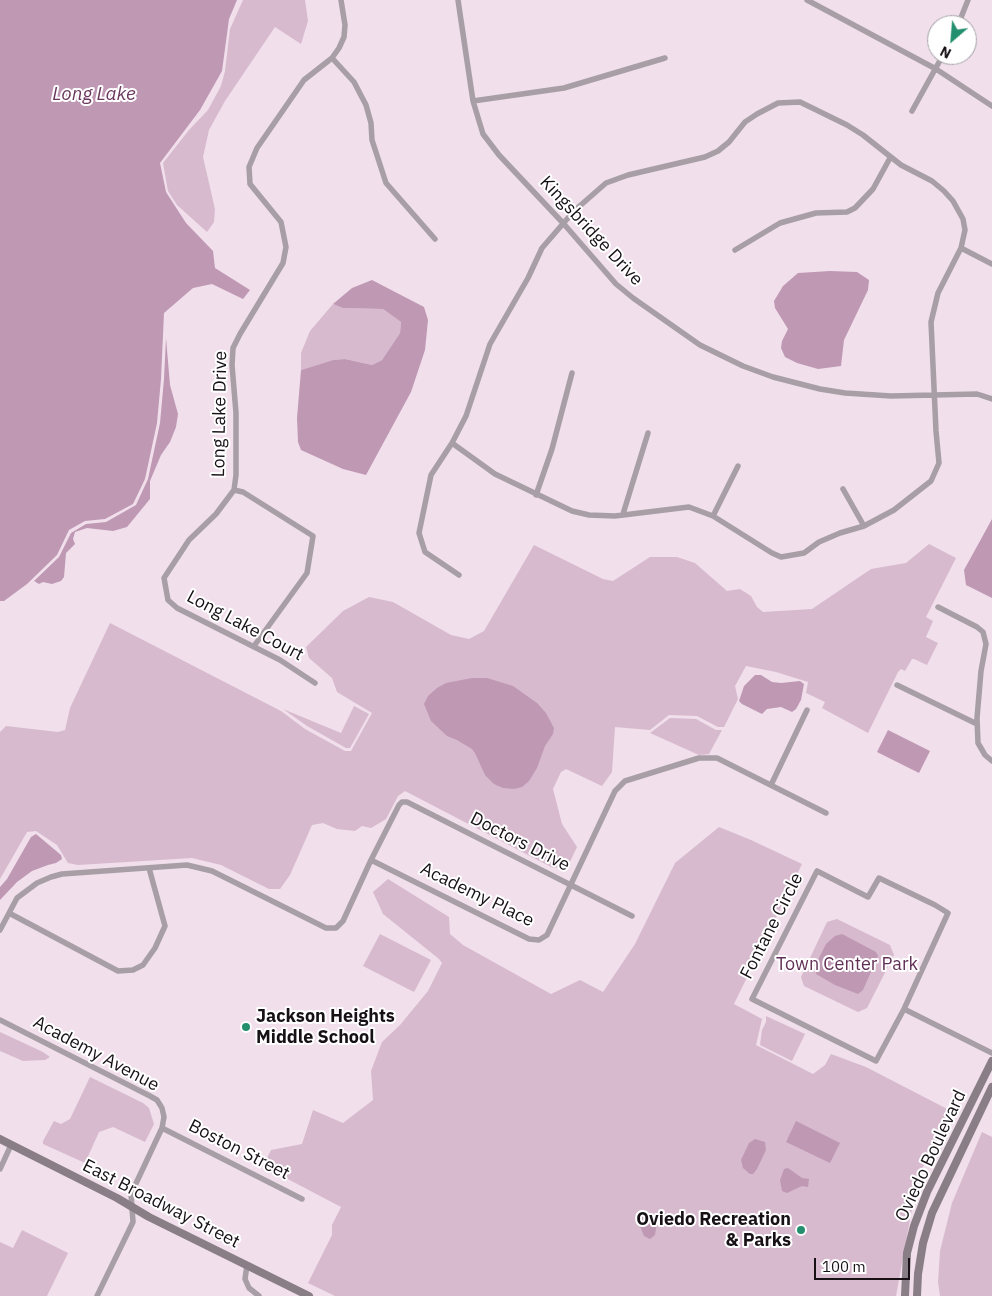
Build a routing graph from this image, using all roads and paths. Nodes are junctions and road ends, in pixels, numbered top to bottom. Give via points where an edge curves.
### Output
1 (341, 0) edge
2 (458, 0) edge
3 (807, 0) edge
4 (968, 0) edge
5 (962, 15) edge
6 (332, 58) junction
7 (665, 58) dead end
8 (938, 65) edge
9 (936, 69) junction
10 (473, 101) junction
11 (992, 106) edge
12 (912, 111) dead end
13 (890, 158) junction
14 (563, 223) junction
15 (435, 239) dead end
16 (961, 248) junction
17 (735, 250) dead end
18 (992, 264) edge
19 (572, 373) dead end
20 (934, 395) junction
21 (992, 399) edge
22 (648, 433) dead end
23 (452, 443) junction
24 (738, 466) dead end
25 (843, 489) dead end
26 (234, 490) junction
27 (536, 495) junction
28 (623, 514) junction
29 (713, 516) junction
30 (864, 526) junction
31 (459, 575) dead end
32 (166, 592) joint
33 (938, 607) dead end
34 (254, 646) junction
35 (315, 683) dead end
36 (897, 685) dead end
37 (807, 710) dead end
38 (977, 724) junction
39 (992, 761) edge
40 (771, 785) junction
41 (826, 813) dead end
42 (371, 860) junction
43 (149, 868) junction
44 (571, 884) junction
45 (9, 913) junction
46 (632, 916) dead end
47 (0, 930) edge
48 (904, 1009) junction
49 (0, 1020) edge
50 (992, 1053) edge
51 (992, 1061) edge
52 (992, 1087) edge
53 (162, 1128) junction
54 (0, 1139) edge
55 (12, 1145) junction
56 (0, 1169) edge
57 (302, 1199) dead end
58 (132, 1207) junction
59 (247, 1265) junction
60 (97, 1296) edge
61 (259, 1296) edge
62 (309, 1296) edge
63 (905, 1296) edge
64 (916, 1296) edge

1 - 6 street, Long Lake Drive via 344,37
2 - 10 street, Kingsbridge Drive
3 - 9 street
4 - 5 street
6 - 15 street via 354,82 366,105 372,140 386,183
6 - 26 street, Long Lake Drive via 304,80 262,141 249,167 250,184 281,222 286,247 283,263 233,348 236,413
7 - 10 street via 564,88
8 - 9 street
9 - 11 street
9 - 12 street
10 - 14 street, Kingsbridge Drive via 483,134
13 - 14 street via 847,125 800,102 778,103 745,122 718,151 606,183
13 - 16 street via 944,190 953,201 965,230
13 - 17 street via 873,189 855,208 847,212 816,213 780,223
14 - 20 street, Kingsbridge Drive via 616,284 633,298 700,346 743,366 772,377 828,390 891,396
14 - 23 street via 542,248 490,344 466,416
16 - 18 street
16 - 20 street via 933,308
19 - 27 street
20 - 21 street, Kingsbridge Drive via 977,394
20 - 30 street via 939,463 931,482 894,510
22 - 28 street
23 - 27 street via 495,474
23 - 31 street via 431,475 419,533 425,552
24 - 29 street
25 - 30 street
26 - 32 street, Long Lake Drive via 216,514 189,540 164,578
26 - 34 street via 243,492 313,536 307,573
27 - 28 street via 589,515
28 - 29 street via 690,507
29 - 30 street via 781,557 804,553 819,542
32 - 34 street, Long Lake Court via 168,600 176,608
33 - 38 street via 983,632 986,644
34 - 35 street, Long Lake Court
36 - 38 street
37 - 40 street
38 - 39 street via 978,743
40 - 41 street, Doctors Drive
40 - 44 street, Doctors Drive via 709,757 625,781 615,791
42 - 43 street via 343,921 336,928 326,928 212,871 187,865
42 - 44 street, Academy Place via 529,939 539,940 547,935
42 - 44 street, Doctors Drive via 399,805 407,802
43 - 45 street via 51,877 17,898
43 - 45 street via 165,926 156,948 143,966 133,970 118,971
44 - 46 street
45 - 47 street
48 - 48 street, Fontane Circle via 876,1061 752,999 817,870 868,897 879,878 948,914
48 - 50 street
49 - 53 street, Academy Avenue via 157,1100 164,1117
51 - 63 street, Oviedo Boulevard via 914,1226 907,1253
52 - 64 street, Oviedo Boulevard via 932,1213 922,1250
53 - 57 street, Boston Street
53 - 58 street via 131,1194
54 - 55 street, East Broadway Street
55 - 56 street
55 - 58 street, East Broadway Street
58 - 59 street, East Broadway Street
58 - 60 street via 133,1222
59 - 61 street via 245,1279 249,1288
59 - 62 street, East Broadway Street

